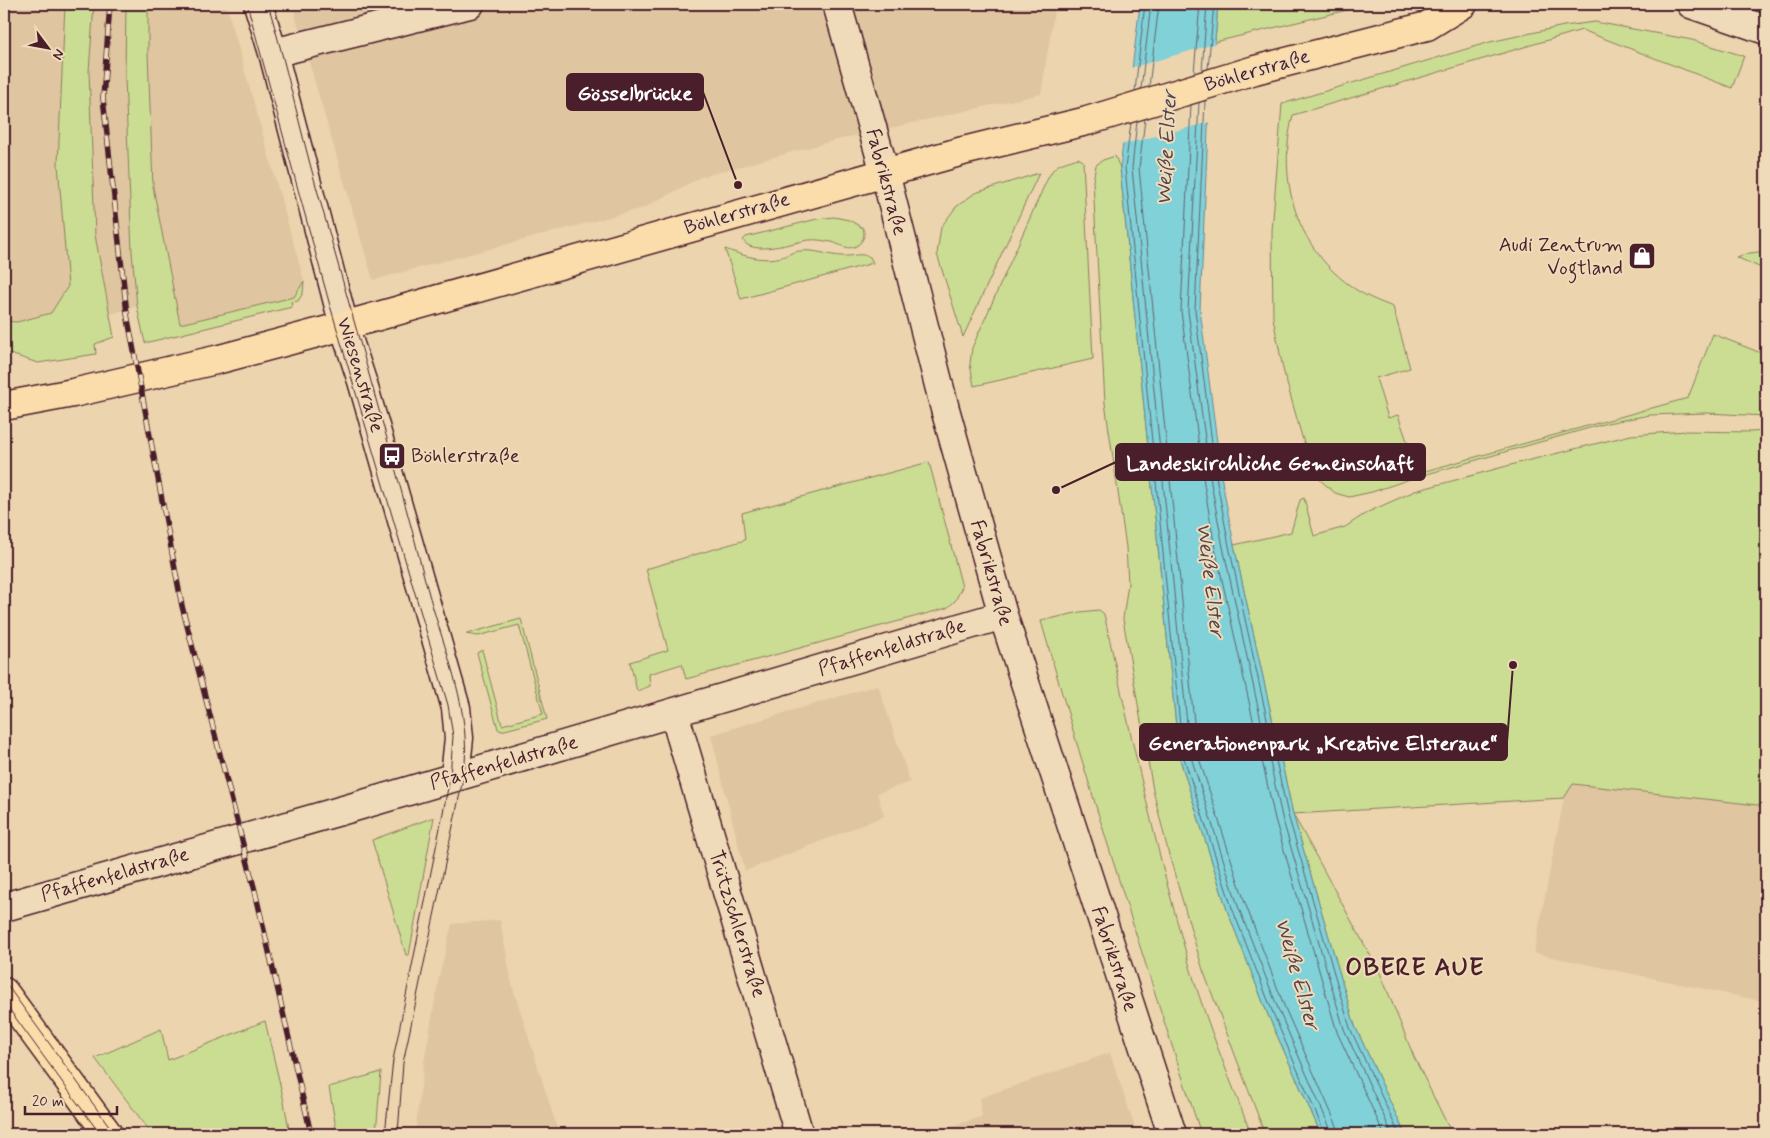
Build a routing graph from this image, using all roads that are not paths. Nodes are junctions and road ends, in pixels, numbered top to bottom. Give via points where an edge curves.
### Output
1 (258, 4) edge
2 (470, 4) edge
3 (837, 4) edge
4 (1463, 4) edge
5 (1692, 4) edge
6 (1766, 30) edge
7 (273, 53) junction
8 (885, 173) junction
9 (344, 326) junction
10 (4, 406) edge
11 (1003, 615) junction
12 (674, 713) junction
13 (455, 776) junction
14 (4, 907) edge
15 (4, 992) edge
16 (108, 1134) edge
17 (799, 1134) edge
18 (1172, 1134) edge

1 - 7 street, Wiesenstraße
2 - 7 street
3 - 8 street, Fabrikstraße
4 - 8 main road, Böhlerstraße via 1427,26 1254,70 1087,121
5 - 6 street
7 - 9 street, Wiesenstraße
8 - 9 main road, Böhlerstraße
8 - 11 street, Fabrikstraße via 945,409
9 - 10 main road, Böhlerstraße via 175,370
9 - 13 street, Wiesenstraße via 456,708 459,738
11 - 12 street, Pfaffenfeldstraße
11 - 18 street, Fabrikstraße
12 - 13 street, Pfaffenfeldstraße
12 - 17 street, Trützschlerstraße
13 - 14 street, Pfaffenfeldstraße
15 - 16 main road

